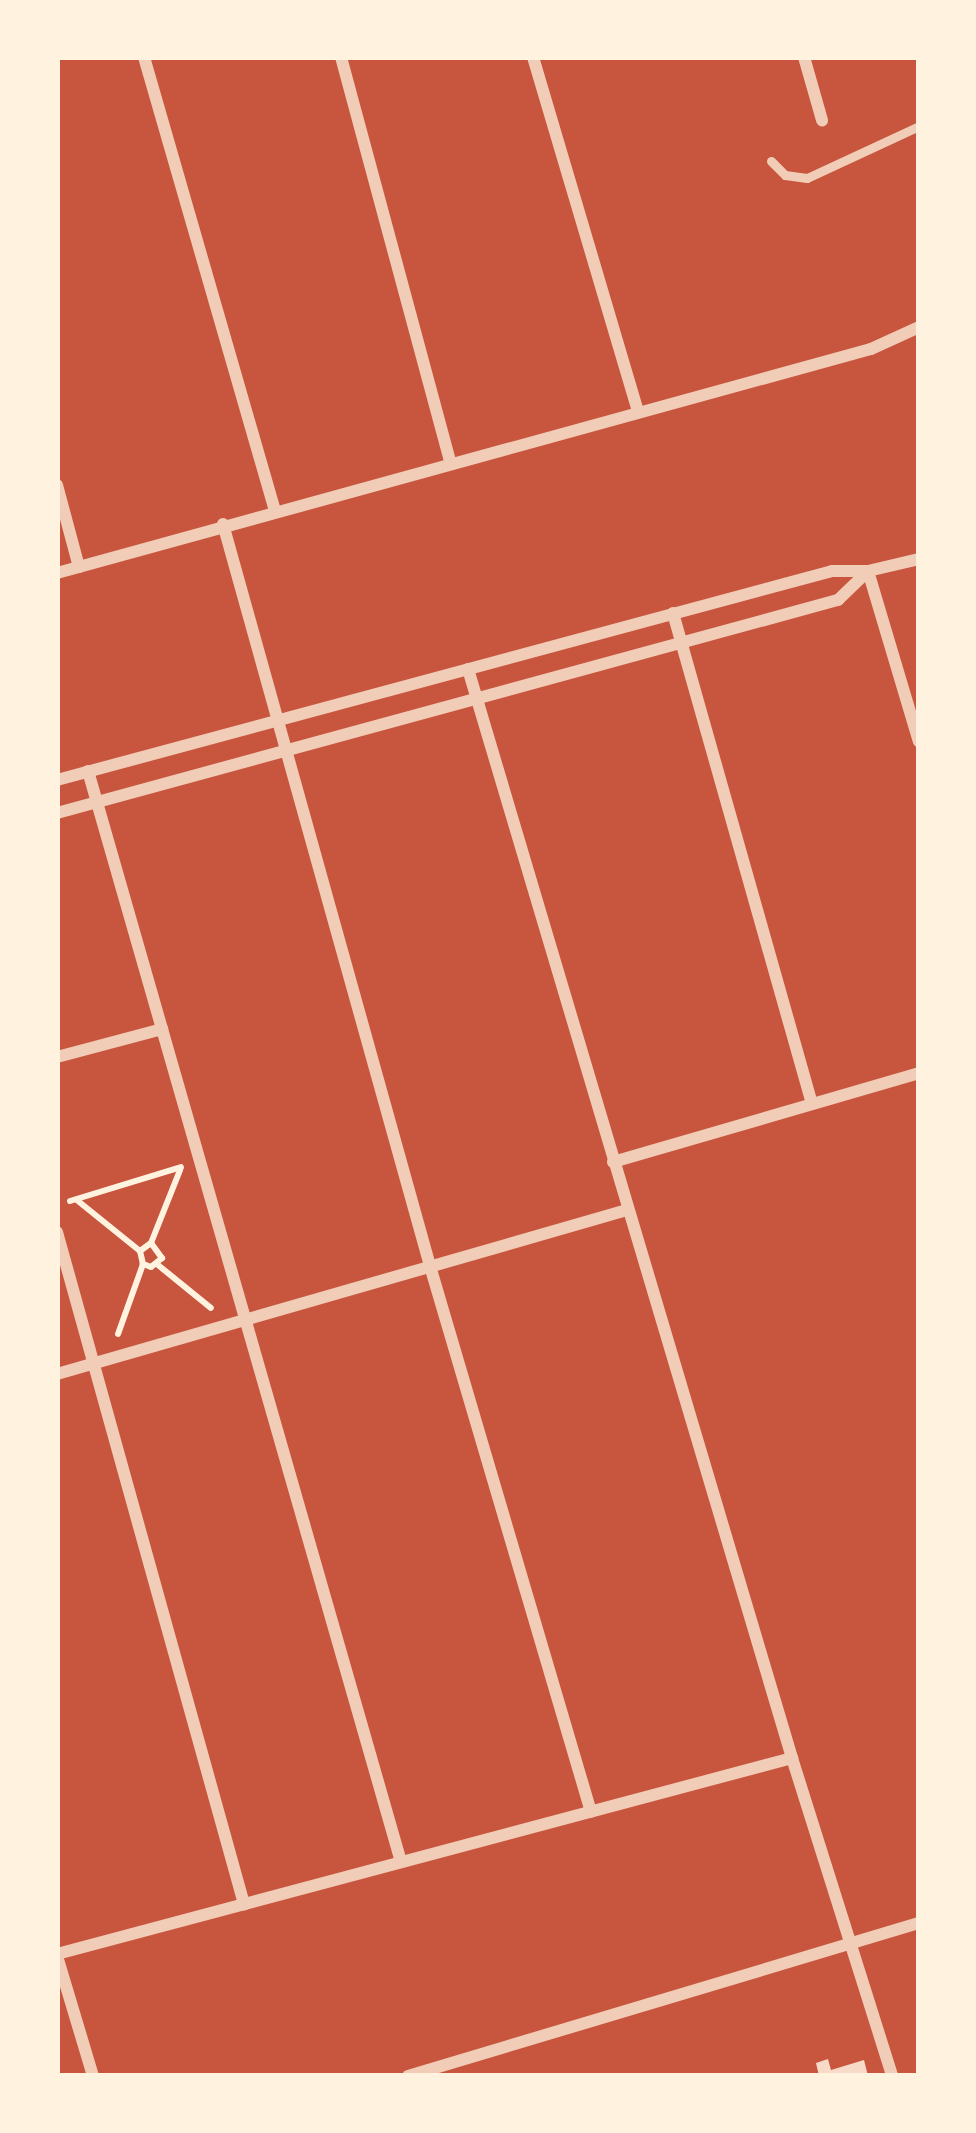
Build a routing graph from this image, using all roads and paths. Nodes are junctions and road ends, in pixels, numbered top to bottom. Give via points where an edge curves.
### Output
1 (144, 57) edge
2 (341, 57) edge
3 (533, 57) edge
4 (804, 57) edge
5 (822, 120) dead end
6 (919, 126) edge
7 (771, 160) dead end
8 (919, 327) edge
9 (637, 409) junction
10 (450, 461) junction
11 (57, 485) edge
12 (275, 510) junction
13 (224, 524) junction
14 (919, 559) edge
15 (79, 567) junction
16 (868, 572) junction
17 (57, 573) edge
18 (673, 614) junction
19 (681, 644) junction
20 (468, 669) junction
21 (477, 699) junction
22 (278, 720) junction
23 (919, 742) edge
24 (285, 751) junction
25 (88, 772) junction
26 (57, 780) edge
27 (97, 802) junction
28 (57, 813) edge
29 (162, 1029) junction
30 (57, 1057) edge
31 (919, 1073) edge
32 (812, 1104) junction
33 (613, 1162) junction
34 (627, 1210) junction
35 (57, 1232) edge
36 (151, 1244) junction
37 (140, 1251) junction
38 (143, 1264) junction
39 (158, 1264) junction
40 (430, 1266) junction
41 (221, 1316) dead end
42 (245, 1320) junction
43 (113, 1348) dead end
44 (94, 1364) junction
45 (57, 1374) edge
46 (792, 1758) junction
47 (591, 1812) junction
48 (401, 1862) junction
49 (244, 1904) junction
50 (919, 1923) edge
51 (850, 1942) junction
52 (57, 1955) edge
53 (93, 2076) edge
54 (408, 2076) edge
55 (892, 2076) edge

1 - 12 street
2 - 10 street
3 - 9 street
4 - 5 street
6 - 7 lane via 807,178 785,175
8 - 9 street via 871,349
9 - 10 street
10 - 12 street
11 - 15 street
12 - 13 street
13 - 15 street
13 - 22 street
14 - 16 street
15 - 17 street
16 - 18 street via 832,571
16 - 19 street via 838,600
16 - 23 street
18 - 19 street
18 - 20 street
19 - 21 street
19 - 32 street
20 - 21 street
20 - 22 street
21 - 24 street
21 - 33 street
22 - 24 street
22 - 25 street
24 - 27 street
24 - 40 street
25 - 26 street
25 - 27 street
27 - 28 street
27 - 29 street
29 - 30 street
29 - 42 street
31 - 32 street
32 - 33 street
33 - 34 street
34 - 40 street
34 - 46 street
35 - 44 street
36 - 37 path
36 - 37 path via 181,1167 73,1200
36 - 39 path via 162,1252
37 - 38 path
38 - 39 path
38 - 43 path
39 - 41 path
40 - 42 street
40 - 47 street
42 - 44 street
42 - 48 street
44 - 45 street
44 - 49 street
46 - 47 street
46 - 51 street
47 - 48 street
48 - 49 street
49 - 52 street
50 - 51 street
51 - 54 street
51 - 55 street
52 - 53 street

